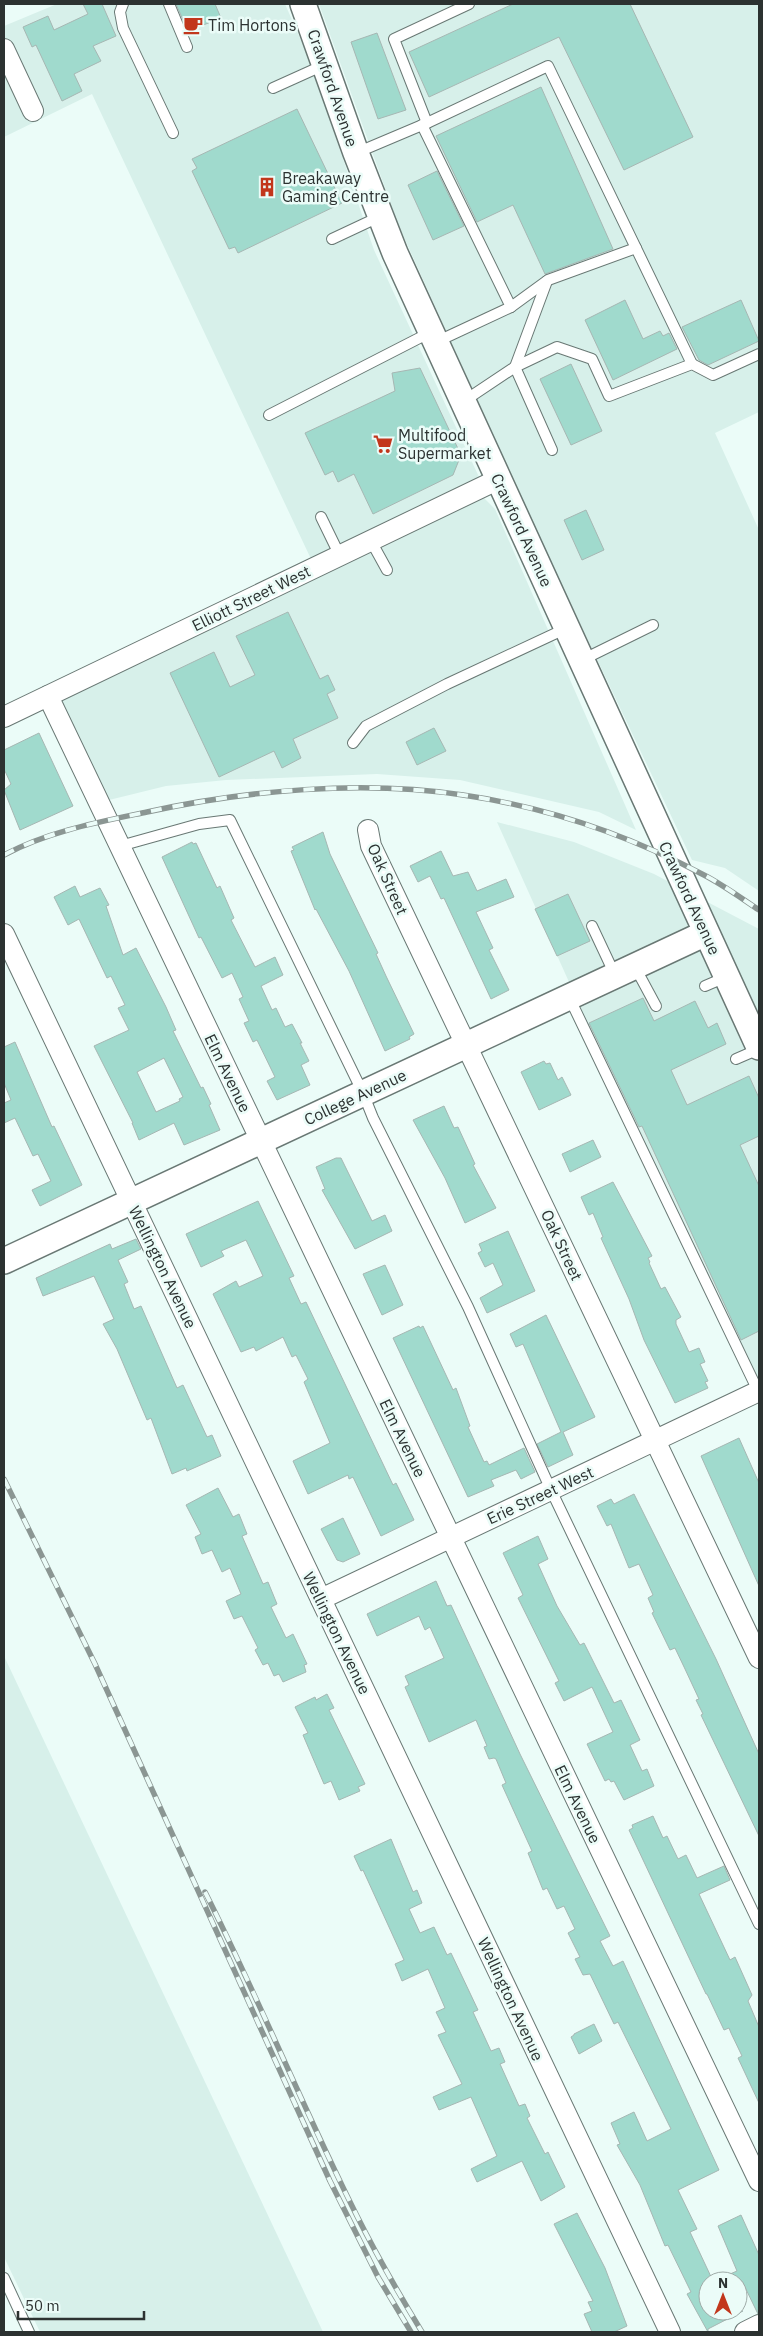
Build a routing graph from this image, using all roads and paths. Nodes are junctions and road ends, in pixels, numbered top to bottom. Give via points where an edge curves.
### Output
1 (123, 4) edge
2 (168, 4) edge
3 (303, 4) edge
4 (469, 4) edge
5 (187, 47) dead end
6 (4, 49) edge
7 (325, 64) junction
8 (273, 88) dead end
9 (33, 111) dead end
10 (425, 124) junction
11 (173, 133) dead end
12 (356, 153) junction
13 (381, 216) junction
14 (332, 239) dead end
15 (636, 248) junction
16 (548, 280) junction
17 (511, 307) junction
18 (434, 337) junction
19 (759, 354) edge
20 (692, 364) junction
21 (515, 367) junction
22 (463, 402) junction
23 (269, 415) dead end
24 (552, 450) dead end
25 (499, 479) junction
26 (321, 517) dead end
27 (371, 541) junction
28 (340, 556) junction
29 (387, 570) dead end
30 (653, 625) dead end
31 (567, 628) junction
32 (581, 660) junction
33 (48, 696) junction
34 (4, 717) edge
35 (353, 743) dead end
36 (368, 830) dead end
37 (120, 846) junction
38 (592, 926) dead end
39 (706, 933) junction
40 (4, 934) edge
41 (625, 971) junction
42 (568, 996) junction
43 (656, 1006) dead end
44 (466, 1044) junction
45 (759, 1048) edge
46 (736, 1059) dead end
47 (363, 1093) junction
48 (260, 1140) junction
49 (131, 1201) junction
50 (4, 1261) edge
51 (759, 1392) edge
52 (656, 1440) junction
53 (551, 1490) junction
54 (451, 1538) junction
55 (321, 1599) junction
56 (759, 1658) edge
57 (759, 1924) edge
58 (759, 2181) edge
59 (4, 2278) edge
60 (759, 2325) edge
61 (29, 2332) edge
62 (670, 2332) edge
63 (744, 2332) edge

1 - 11 lane via 120,12 123,28
2 - 5 lane
3 - 7 street, Crawford Avenue
4 - 10 lane via 394,39
6 - 9 street
7 - 8 lane
7 - 12 street, Crawford Avenue
10 - 12 lane
10 - 15 lane via 548,66
10 - 17 lane
12 - 13 street, Crawford Avenue
13 - 14 lane
13 - 18 street, Crawford Avenue
15 - 16 lane
15 - 20 lane
16 - 17 lane
16 - 21 lane
17 - 18 lane
18 - 22 street, Crawford Avenue
18 - 23 lane
19 - 20 lane via 713,375
20 - 21 lane via 609,396 592,359 557,347
21 - 22 lane
21 - 24 lane
22 - 25 street, Crawford Avenue
25 - 27 street, Elliott Street West
25 - 31 street, Crawford Avenue
26 - 28 lane
27 - 28 street, Elliott Street West
27 - 29 lane
28 - 33 street, Elliott Street West
30 - 32 lane
31 - 32 street, Crawford Avenue
31 - 35 lane via 366,726
32 - 39 street, Crawford Avenue
33 - 34 street, Elliott Street West
33 - 37 street, Elm Avenue
36 - 44 street, Oak Street via 371,846
37 - 47 lane via 199,824 230,820
37 - 48 street, Elm Avenue
38 - 41 lane
39 - 41 street, College Avenue
39 - 45 street, Crawford Avenue via 716,982
40 - 49 street, Wellington Avenue
41 - 42 street, College Avenue
41 - 43 lane
42 - 44 street, College Avenue
42 - 51 lane
44 - 47 street, College Avenue
44 - 52 street, Oak Street
45 - 46 lane
47 - 48 street, College Avenue
47 - 53 lane via 468,1308
48 - 49 street, College Avenue
48 - 54 street, Elm Avenue
49 - 50 street, College Avenue
49 - 55 street, Wellington Avenue
51 - 52 street, Erie Street West
52 - 53 street, Erie Street West
52 - 56 street, Oak Street
53 - 54 street, Erie Street West
53 - 57 lane
54 - 55 street, Erie Street West
54 - 58 street, Elm Avenue
55 - 62 street, Wellington Avenue
59 - 61 lane
60 - 63 street

